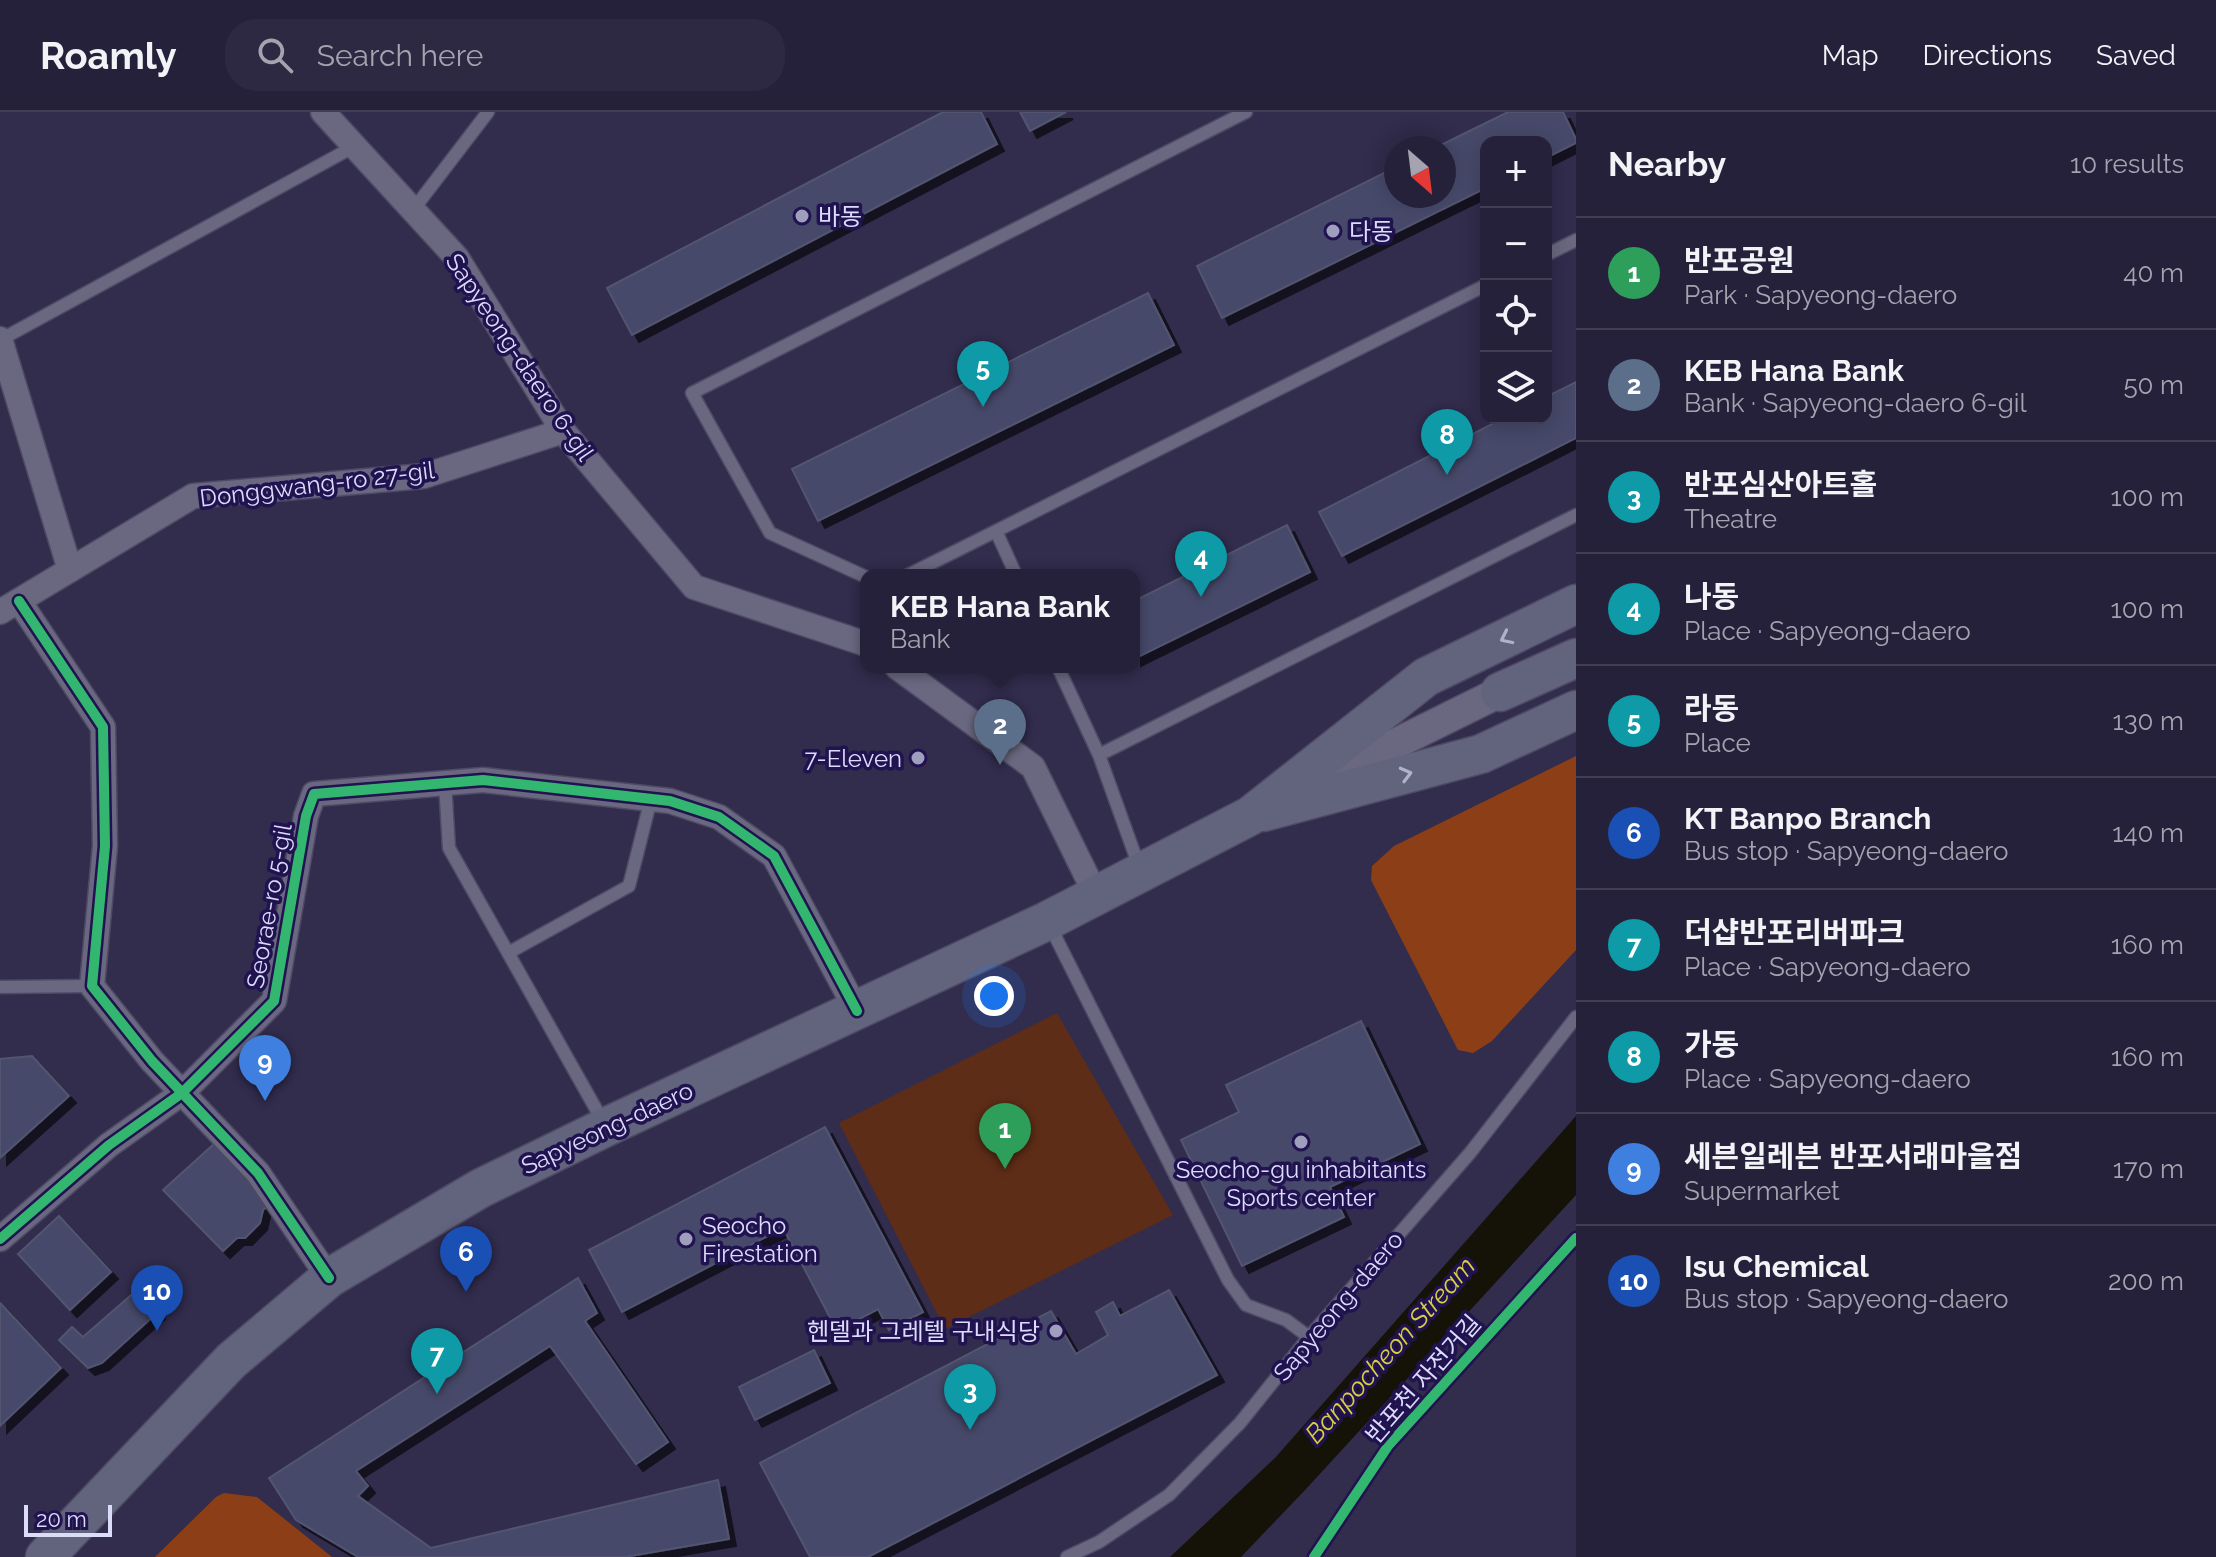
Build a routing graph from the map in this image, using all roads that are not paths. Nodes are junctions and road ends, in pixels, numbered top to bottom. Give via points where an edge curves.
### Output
1 (323, 112) edge
2 (488, 112) edge
3 (1246, 112) edge
4 (355, 146) junction
5 (413, 210) junction
6 (1576, 240) edge
7 (1552, 252) edge
8 (1480, 288) edge
9 (0, 340) edge
10 (563, 431) junction
11 (1576, 515) edge
12 (996, 531) junction
13 (920, 569) edge
14 (1013, 569) edge
15 (70, 570) junction
16 (860, 574) edge
17 (1576, 604) edge
18 (10, 606) edge
19 (860, 642) edge
20 (1576, 658) edge
21 (905, 673) edge
22 (1061, 673) edge
23 (1500, 692) joint
24 (1576, 710) edge
25 (1099, 755) junction
26 (445, 783) junction
27 (651, 799) junction
28 (1250, 816) junction
29 (1142, 873) junction
30 (1097, 897) junction
31 (1047, 921) junction
32 (508, 953) junction
33 (92, 986) junction
34 (0, 987) edge
35 (857, 1011) junction
36 (1576, 1017) edge
37 (182, 1093) junction
38 (606, 1127) junction
39 (0, 1239) edge
40 (329, 1278) junction
41 (1309, 1337) junction
42 (45, 1557) edge
43 (1067, 1557) edge

1 - 4 street, Sapyeong-daero 6-gil
2 - 5 lane
3 - 16 lane via 692,393 770,533
4 - 5 street, Sapyeong-daero 6-gil
4 - 9 lane
5 - 10 street, Sapyeong-daero 6-gil via 457,258
6 - 7 lane
8 - 12 lane
9 - 15 street
10 - 15 street, Donggwang-ro 27-gil via 424,476 193,496
10 - 19 street, Sapyeong-daero 6-gil via 694,587
11 - 25 lane
12 - 13 lane
12 - 14 lane
15 - 18 street, Donggwang-ro 27-gil
17 -> 28 main road, Sapyeong-daero via 1426,677
18 - 33 street via 103,727 105,846
20 - 23 main road
21 - 30 street via 1033,767
22 - 25 lane
23 - 28 street, Sapyeong-daero
28 -> 24 main road, Sapyeong-daero via 1481,754
25 - 29 lane
26 - 27 street via 483,780
26 - 32 lane via 449,848
26 - 37 street, Seorae-ro 5-gil via 314,794 274,1001
27 - 32 lane via 629,886
27 - 35 street via 719,817 774,856
28 - 29 main road, Sapyeong-daero
29 - 30 main road, Sapyeong-daero
30 - 31 main road, Sapyeong-daero
31 - 35 main road, Sapyeong-daero
31 - 41 lane via 1228,1280 1246,1305 1286,1320
32 - 38 lane
33 - 34 lane
33 - 37 street
35 - 38 main road, Sapyeong-daero
36 - 41 lane, Sapyeong-daero via 1470,1153
37 - 39 street, Seorae-ro 5-gil via 109,1145
37 - 40 street via 258,1173
38 - 40 main road, Sapyeong-daero via 481,1188
40 - 42 main road, Sapyeong-daero via 231,1361
41 - 43 lane, Sapyeong-daero via 1240,1423 1169,1495

